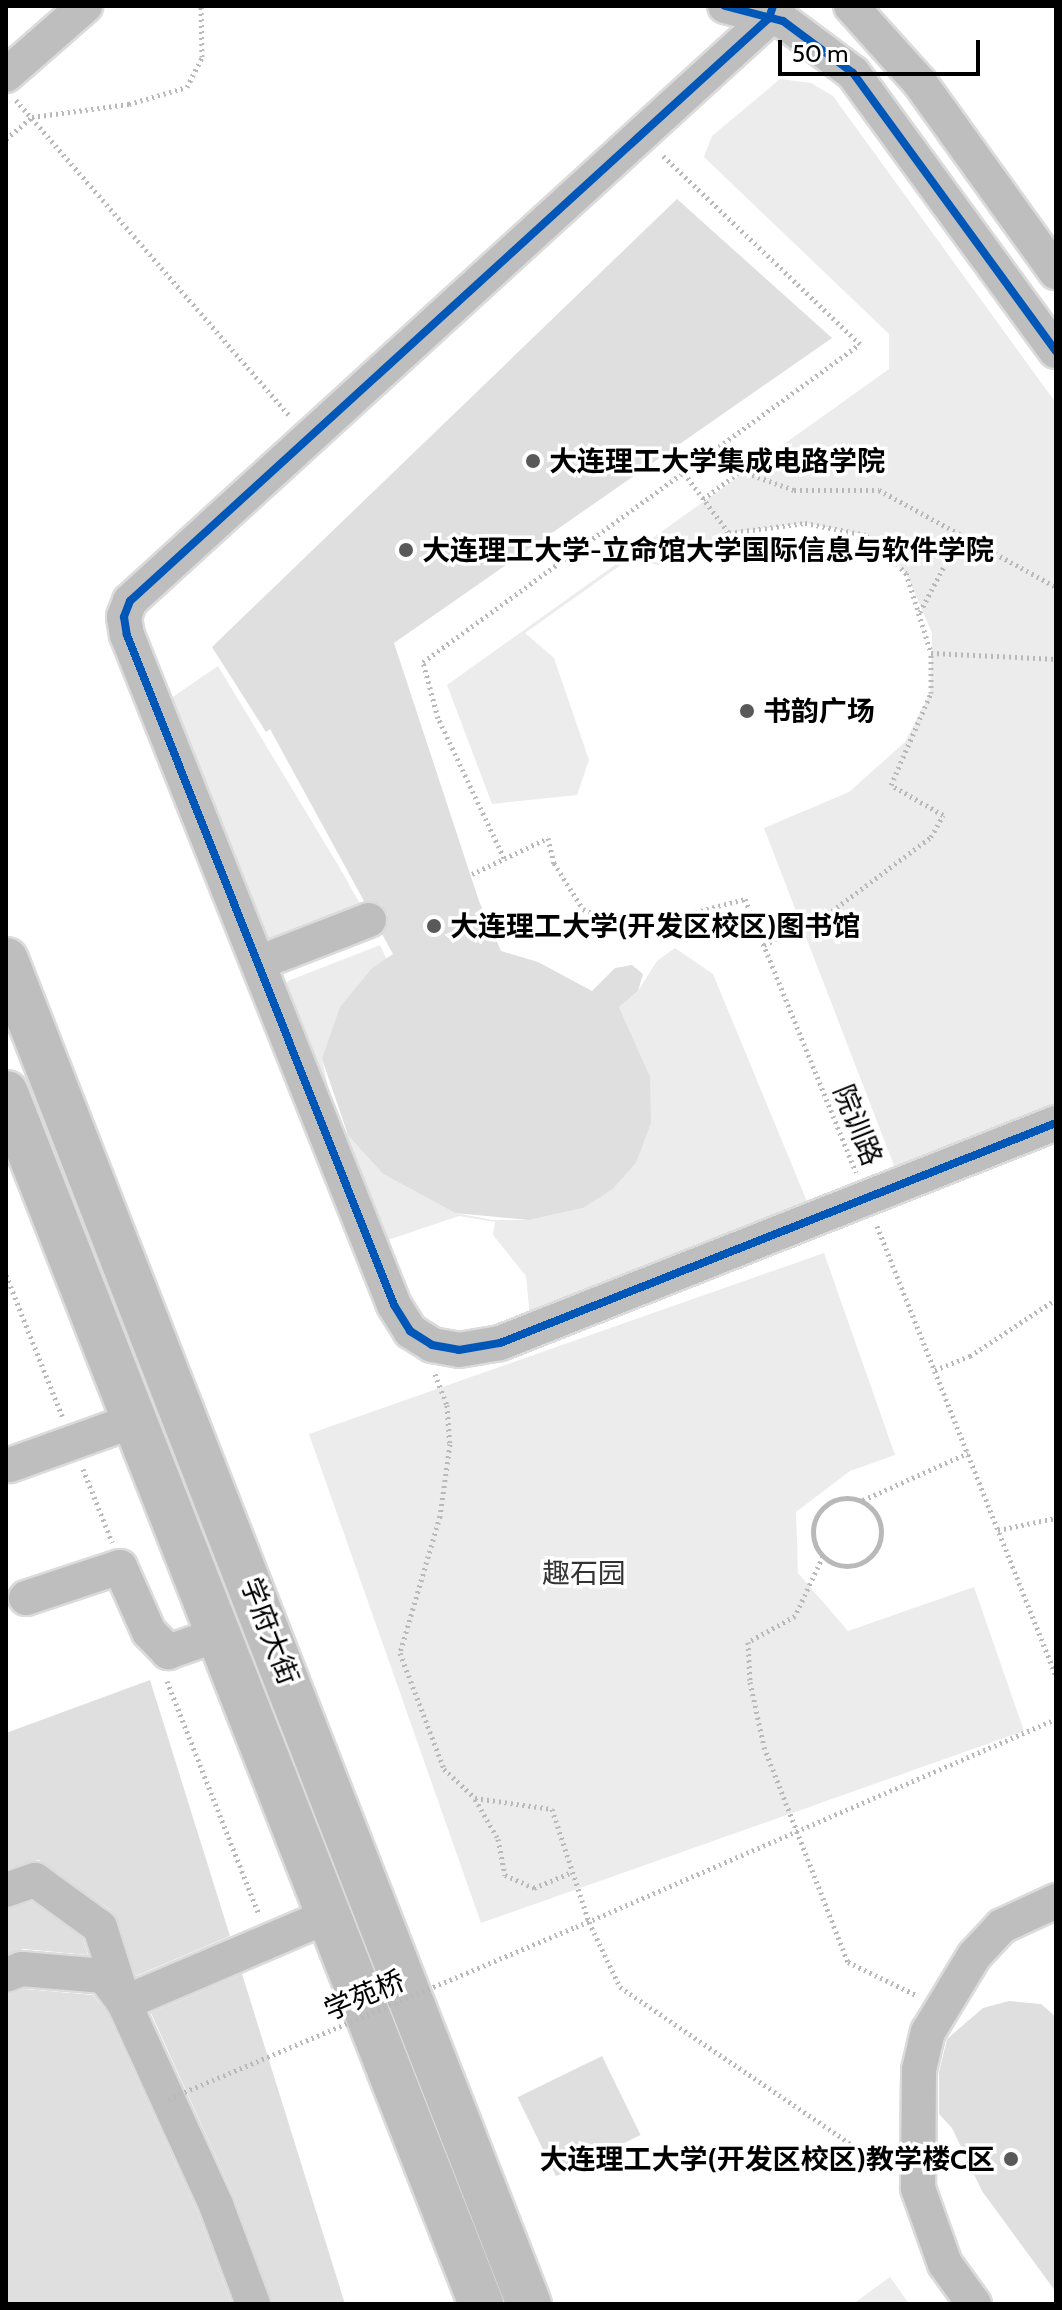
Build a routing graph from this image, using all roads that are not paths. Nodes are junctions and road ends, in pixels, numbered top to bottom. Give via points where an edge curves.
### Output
1 (85, 6) edge
2 (725, 6) edge
3 (851, 6) edge
4 (771, 12) edge
5 (6, 75) edge
6 (1056, 272) edge
7 (1056, 351) edge
8 (369, 920) dead end
9 (6, 960) edge
10 (258, 963) junction
11 (6, 1093) edge
12 (1056, 1123) edge
13 (133, 1421) junction
14 (10, 1465) dead end
15 (26, 1598) dead end
16 (217, 1635) junction
17 (6, 1890) edge
18 (1056, 1901) edge
19 (328, 1916) junction
20 (6, 1975) edge
21 (124, 2003) junction
22 (253, 2304) edge
23 (481, 2304) edge
24 (529, 2304) edge
25 (974, 2304) edge

1 - 5 street
2 - 4 street
3 - 6 street via 920,83
4 - 7 street via 853,73
4 - 10 street via 130,601 124,617
8 - 10 street
9 - 24 main road, 学府大街
10 - 12 street via 394,1305 420,1337 459,1350 500,1343
11 - 13 main road, 学府大街
13 - 14 street
13 - 16 main road, 学府大街
15 - 16 street via 120,1567 149,1632 168,1652
16 - 19 main road, 学府大街
17 - 21 street via 35,1880 100,1927
18 - 25 street via 1002,1926 974,1956 928,2032 919,2070 918,2174 930,2231 945,2264
19 - 21 street
19 - 23 main road, 学府大街
20 - 21 street via 22,1969 104,1976
21 - 22 street via 216,2205

